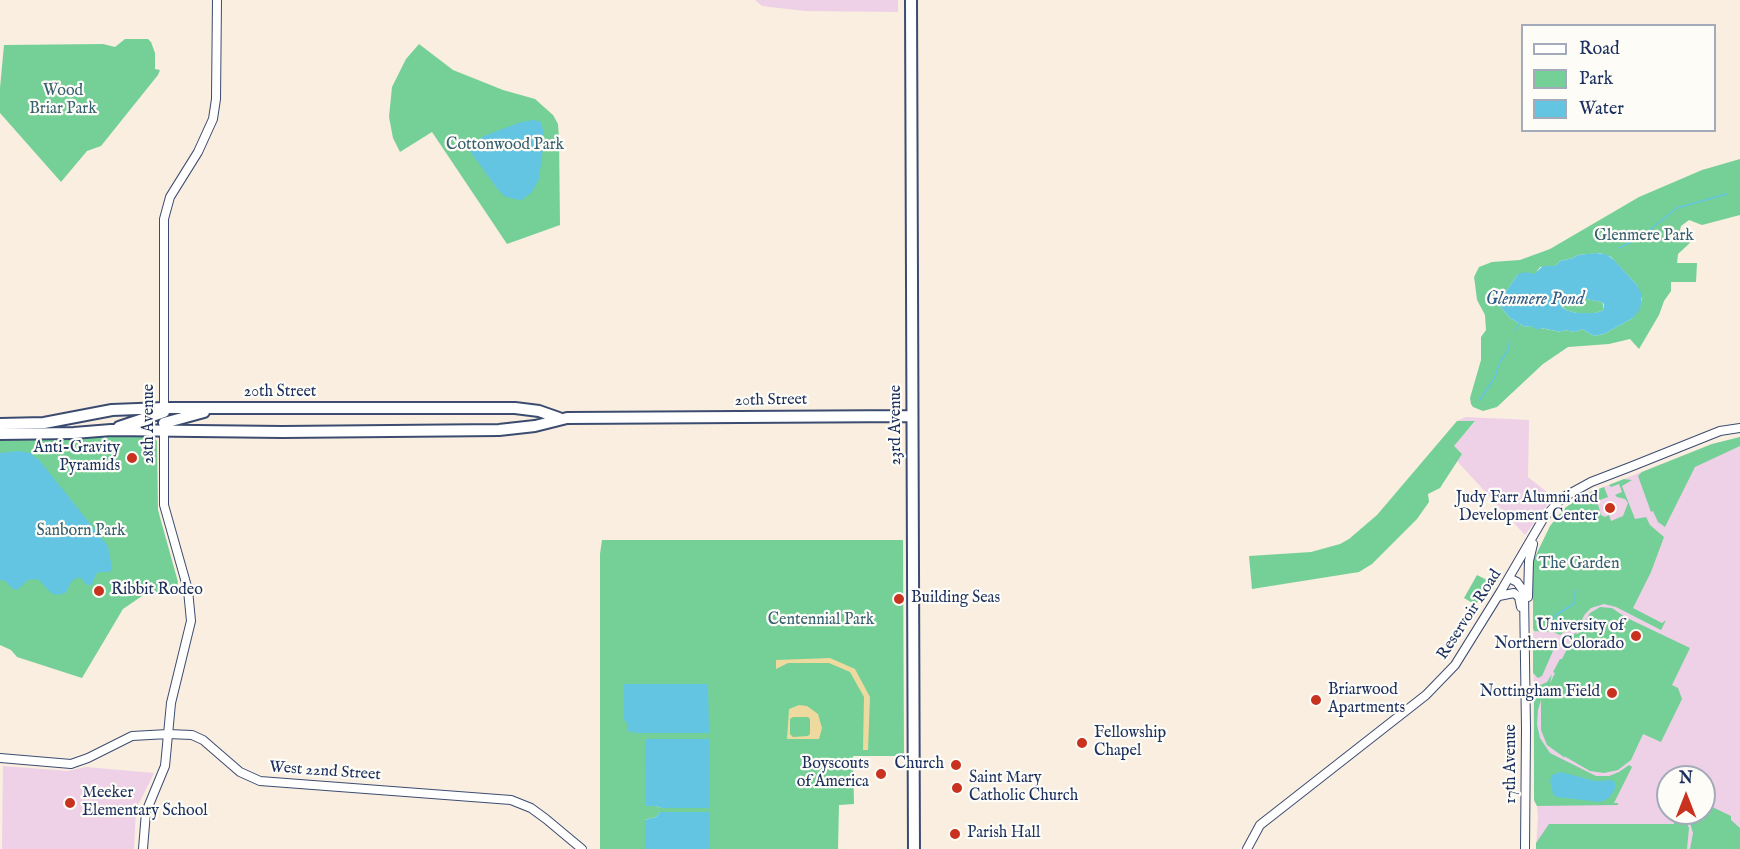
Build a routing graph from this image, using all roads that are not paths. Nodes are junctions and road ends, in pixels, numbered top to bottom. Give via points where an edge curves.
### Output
1 (217, 0) edge
2 (911, 0) edge
3 (912, 416) junction
4 (164, 418) junction
5 (559, 418) junction
6 (0, 424) edge
7 (1740, 428) edge
8 (111, 430) junction
9 (0, 434) edge
10 (1535, 534) junction
11 (1509, 578) junction
12 (1498, 596) junction
13 (1524, 614) junction
14 (168, 734) junction
15 (0, 758) edge
16 (143, 849) edge
17 (582, 849) edge
18 (914, 849) edge
19 (1247, 849) edge
20 (1525, 849) edge

1 - 4 street, 28th Avenue via 213,119 171,196 164,219
2 - 3 main road, 23rd Avenue
3 - 5 main road, 20th Street
3 - 18 main road, 23rd Avenue
4 - 5 main road, 20th Street via 499,430 535,426
4 - 5 main road, 20th Street via 221,408 515,408
4 - 6 main road, 20th Street via 112,410 50,423
4 - 8 main road
4 - 8 main road, 20th Street
4 - 14 street, 28th Avenue via 164,505 191,611
7 - 10 street, Reservoir Road via 1573,491 1551,509
8 - 9 main road, 20th Street
10 - 11 street, Reservoir Road
10 - 13 street
11 - 12 street, Reservoir Road
11 - 13 street, 17th Avenue via 1522,588
12 - 13 street via 1517,595
12 - 19 street, Reservoir Road via 1455,665 1433,689 1267,819
13 - 20 street, 17th Avenue
14 - 15 street, West 22nd Street via 132,736 71,764
14 - 16 street, 28th Avenue via 165,765 146,812
14 - 17 street, West 22nd Street via 198,737 240,772 260,781 511,800 531,808

